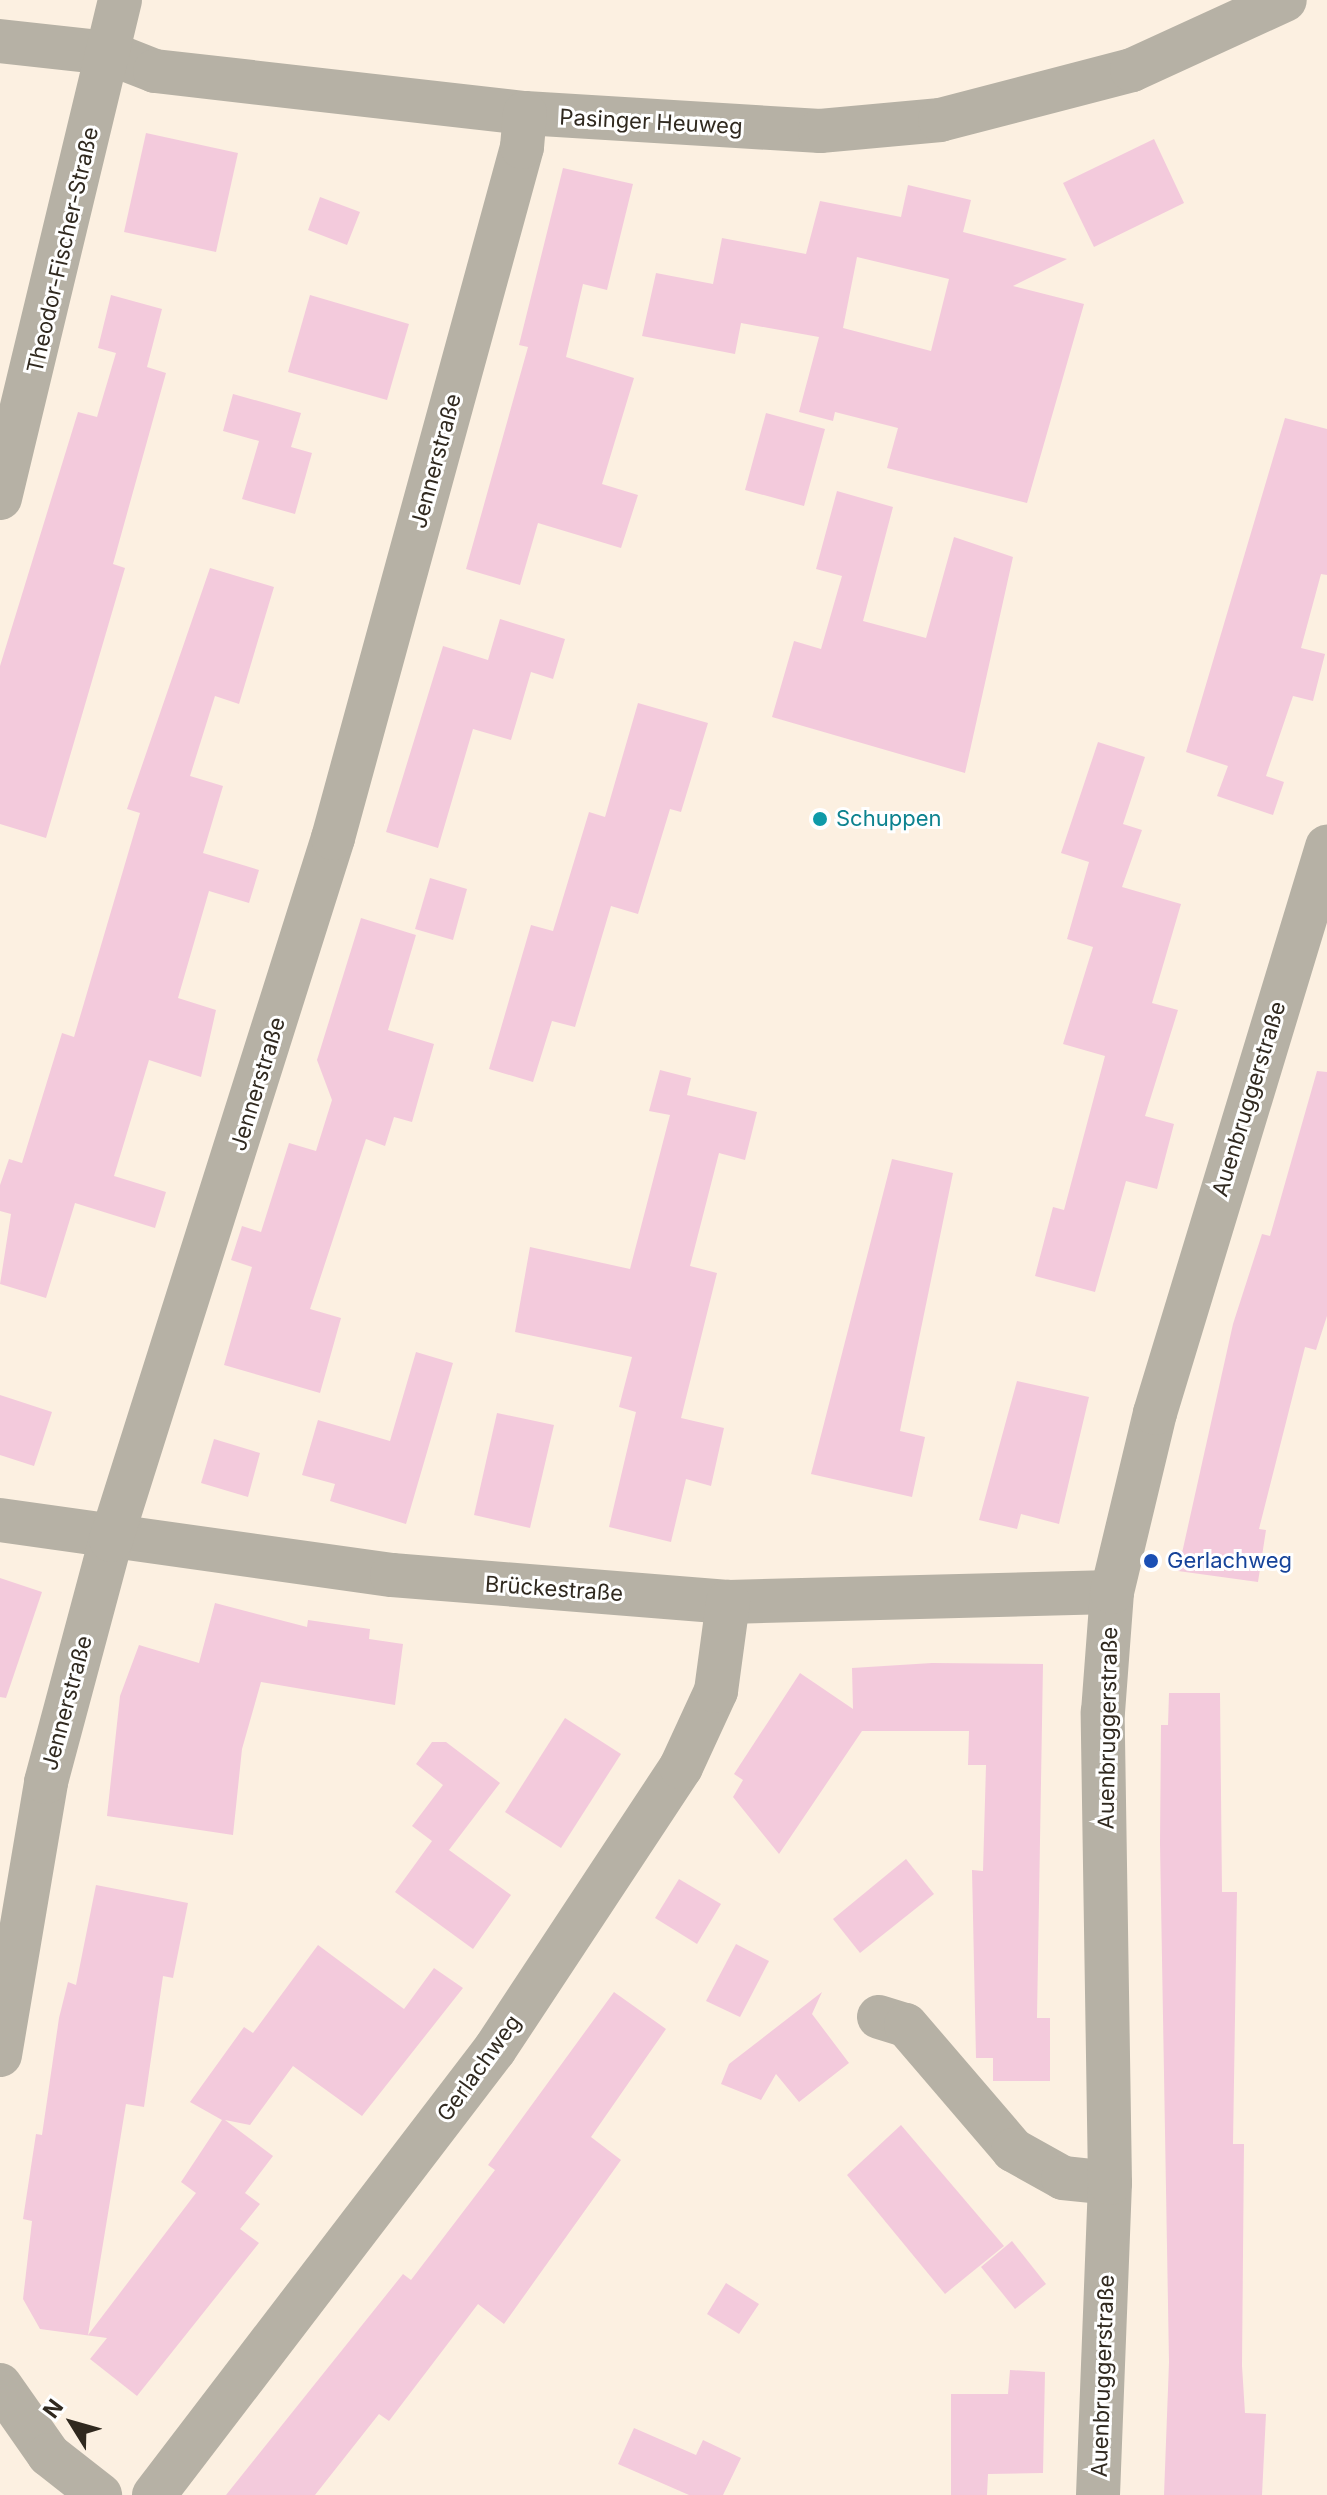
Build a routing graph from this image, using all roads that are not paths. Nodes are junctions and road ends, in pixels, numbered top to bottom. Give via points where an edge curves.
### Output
1 (120, 0) edge
2 (1285, 0) edge
3 (0, 41) edge
4 (109, 53) junction
5 (525, 113) junction
6 (0, 498) edge
7 (1327, 847) edge
8 (0, 1520) edge
9 (111, 1540) junction
10 (1112, 1592) junction
11 (728, 1602) junction
12 (879, 2017) dead end
13 (0, 2055) edge
14 (1110, 2183) junction
15 (0, 2385) edge
16 (100, 2495) edge
17 (154, 2495) edge
18 (1098, 2495) edge

1 - 4 street, Theodor-Fischer-Straße
2 - 5 street, Pasinger Heuweg via 1132,70 940,120 820,131
3 - 4 street, Pasinger Heuweg
4 - 5 street, Pasinger Heuweg via 155,71
4 - 6 street, Theodor-Fischer-Straße
5 - 9 street, Jennerstraße via 522,147 337,824
7 - 10 street, Auenbruggerstraße via 1155,1413
8 - 9 street, Brückestraße
9 - 11 street, Brückestraße via 407,1576
9 - 13 street, Jennerstraße via 46,1782
10 - 11 street, Brückestraße
10 - 14 street, Auenbruggerstraße via 1103,1712
11 - 17 street, Gerlachweg via 716,1691 681,1767 495,2049
12 - 14 street via 906,2025 1013,2150 1063,2178
14 - 18 street, Auenbruggerstraße
15 - 16 street via 49,2455

